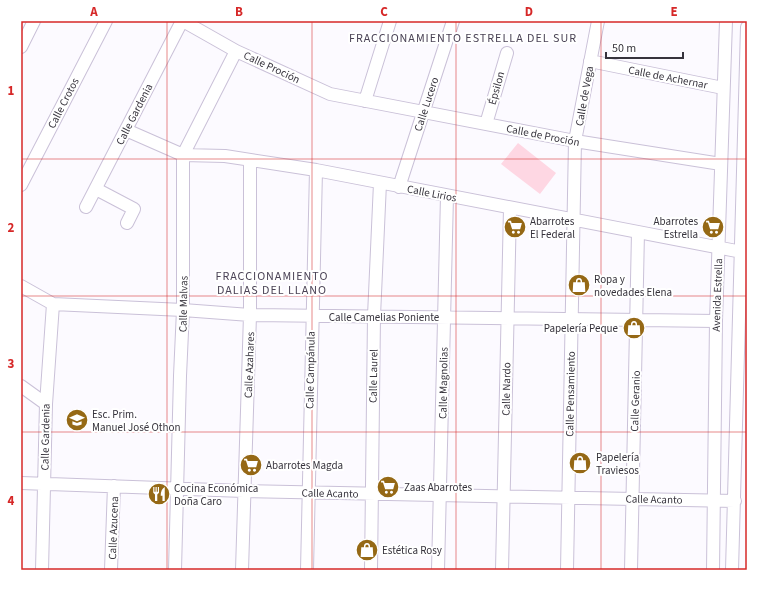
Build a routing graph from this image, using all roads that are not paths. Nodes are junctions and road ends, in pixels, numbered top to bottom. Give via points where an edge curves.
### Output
1 (34, 21) edge
2 (106, 21) edge
3 (182, 21) edge
4 (390, 21) edge
5 (453, 21) edge
6 (598, 21) edge
7 (726, 21) edge
8 (747, 27) edge
9 (21, 47) edge
10 (236, 51) junction
11 (507, 53) dead end
12 (590, 62) junction
13 (723, 88) junction
14 (365, 101) junction
15 (423, 112) junction
16 (486, 124) junction
17 (126, 130) junction
18 (575, 141) junction
19 (183, 155) junction
20 (250, 160) junction
21 (721, 164) junction
22 (316, 170) junction
23 (380, 183) junction
24 (21, 185) edge
25 (399, 187) junction
26 (96, 189) junction
27 (447, 196) junction
28 (86, 207) dead end
29 (510, 208) junction
30 (574, 219) junction
31 (127, 223) dead end
32 (638, 232) junction
33 (719, 248) junction
34 (744, 253) edge
35 (21, 286) edge
36 (53, 304) junction
37 (184, 310) junction
38 (250, 315) junction
39 (312, 316) junction
40 (374, 316) junction
41 (444, 317) junction
42 (507, 318) junction
43 (572, 318) junction
44 (638, 319) junction
45 (716, 321) junction
46 (743, 338) edge
47 (21, 386) edge
48 (46, 404) junction
49 (24, 481) edge
50 (44, 484) junction
51 (114, 486) junction
52 (177, 488) junction
53 (244, 491) junction
54 (308, 492) junction
55 (372, 494) junction
56 (440, 495) junction
57 (503, 496) junction
58 (568, 497) junction
59 (633, 498) junction
60 (714, 500) junction
61 (735, 501) junction
62 (42, 570) edge
63 (111, 570) edge
64 (176, 570) edge
65 (242, 570) edge
66 (307, 570) edge
67 (371, 570) edge
68 (438, 570) edge
69 (502, 570) edge
70 (567, 570) edge
71 (631, 570) edge
72 (713, 570) edge
73 (732, 570) edge

1 - 9 street
2 - 24 street, Calle Crotos
3 - 10 street, Calle Proción
3 - 17 street, Calle Gardenia
4 - 14 street
5 - 15 street, Calle Lucero
6 - 12 street, Calle de Vega
7 - 13 street, Avenida Estrella
8 - 34 street, Avenida Estrella
10 - 14 street, Calle Proción via 330,94
10 - 19 street, Calle Malvas
11 - 16 street, Épsilon
12 - 13 street, Calle de Achernar
12 - 18 street, Calle de Vega
13 - 21 street, Avenida Estrella
14 - 15 street, Calle de Proción
15 - 16 street, Calle de Proción
15 - 25 street, Calle Lucero
16 - 18 street, Calle de Proción
17 - 19 street, Calle Lirios
17 - 26 street, Calle Gardenia
18 - 21 street, Calle de Proción
18 - 30 street, Calle de Vega
19 - 20 street, Calle Lirios via 225,156
19 - 37 street, Calle Malvas
20 - 22 street, Calle Lirios
20 - 38 street, Calle Azahares
21 - 33 street, Avenida Estrella
22 - 23 street, Calle Lirios
22 - 39 street, Calle Campánula
23 - 25 street, Calle Lirios
23 - 40 street, Calle Laurel
25 - 27 street, Calle Lirios
26 - 28 street, Calle Gardenia
26 - 31 street via 134,209
27 - 29 street, Calle Lirios
27 - 41 street, Calle Magnolias
29 - 30 street, Calle Lirios
29 - 42 street, Calle Nardo
30 - 32 street, Calle Lirios
30 - 43 street, Calle Pensamiento
32 - 33 street, Calle Lirios
32 - 44 street, Calle Geranio
33 - 34 street, Calle Lirios
33 - 45 street, Avenida Estrella
34 - 46 street, Avenida Estrella
35 - 36 street
36 - 37 street, Calle Camelias Poniente
36 - 48 street, Calle Gardenia
37 - 38 street, Calle Camelias Poniente
37 - 52 street, Calle Malvas
38 - 39 street, Calle Camelias Poniente
38 - 53 street, Calle Azahares
39 - 40 street, Calle Camelias Poniente
39 - 54 street, Calle Campánula
40 - 41 street, Calle Camelias Poniente
40 - 55 street, Calle Laurel
41 - 42 street, Calle Camelias Poniente
41 - 56 street, Calle Magnolias
42 - 43 street, Calle Camelias Poniente
42 - 57 street, Calle Nardo
43 - 44 street, Calle Camelias Poniente
43 - 58 street, Calle Pensamiento
44 - 45 street, Calle Camelias Poniente
44 - 59 street, Calle Geranio
45 - 60 street, Avenida Estrella
46 - 61 street, Avenida Estrella
47 - 48 street
48 - 50 street, Calle Gardenia
49 - 50 street, Calle Acanto
50 - 51 street, Calle Acanto
50 - 62 street, Calle Gardenia
51 - 52 street, Calle Acanto
51 - 63 street, Calle Azucena
52 - 53 street, Calle Acanto
52 - 64 street, Calle Malvas
53 - 54 street, Calle Acanto
53 - 65 street, Calle Azahares
54 - 55 street, Calle Acanto
54 - 66 street, Calle Campánula
55 - 56 street, Calle Acanto
55 - 67 street, Calle Laurel
56 - 57 street, Calle Acanto
56 - 68 street, Calle Magnolias
57 - 58 street, Calle Acanto
57 - 69 street, Calle Nardo
58 - 59 street, Calle Acanto
58 - 70 street, Calle Pensamiento
59 - 60 street, Calle Acanto
59 - 71 street, Calle Geranio
60 - 61 street, Calle Acanto
60 - 72 street, Avenida Estrella
61 - 73 street, Avenida Estrella

